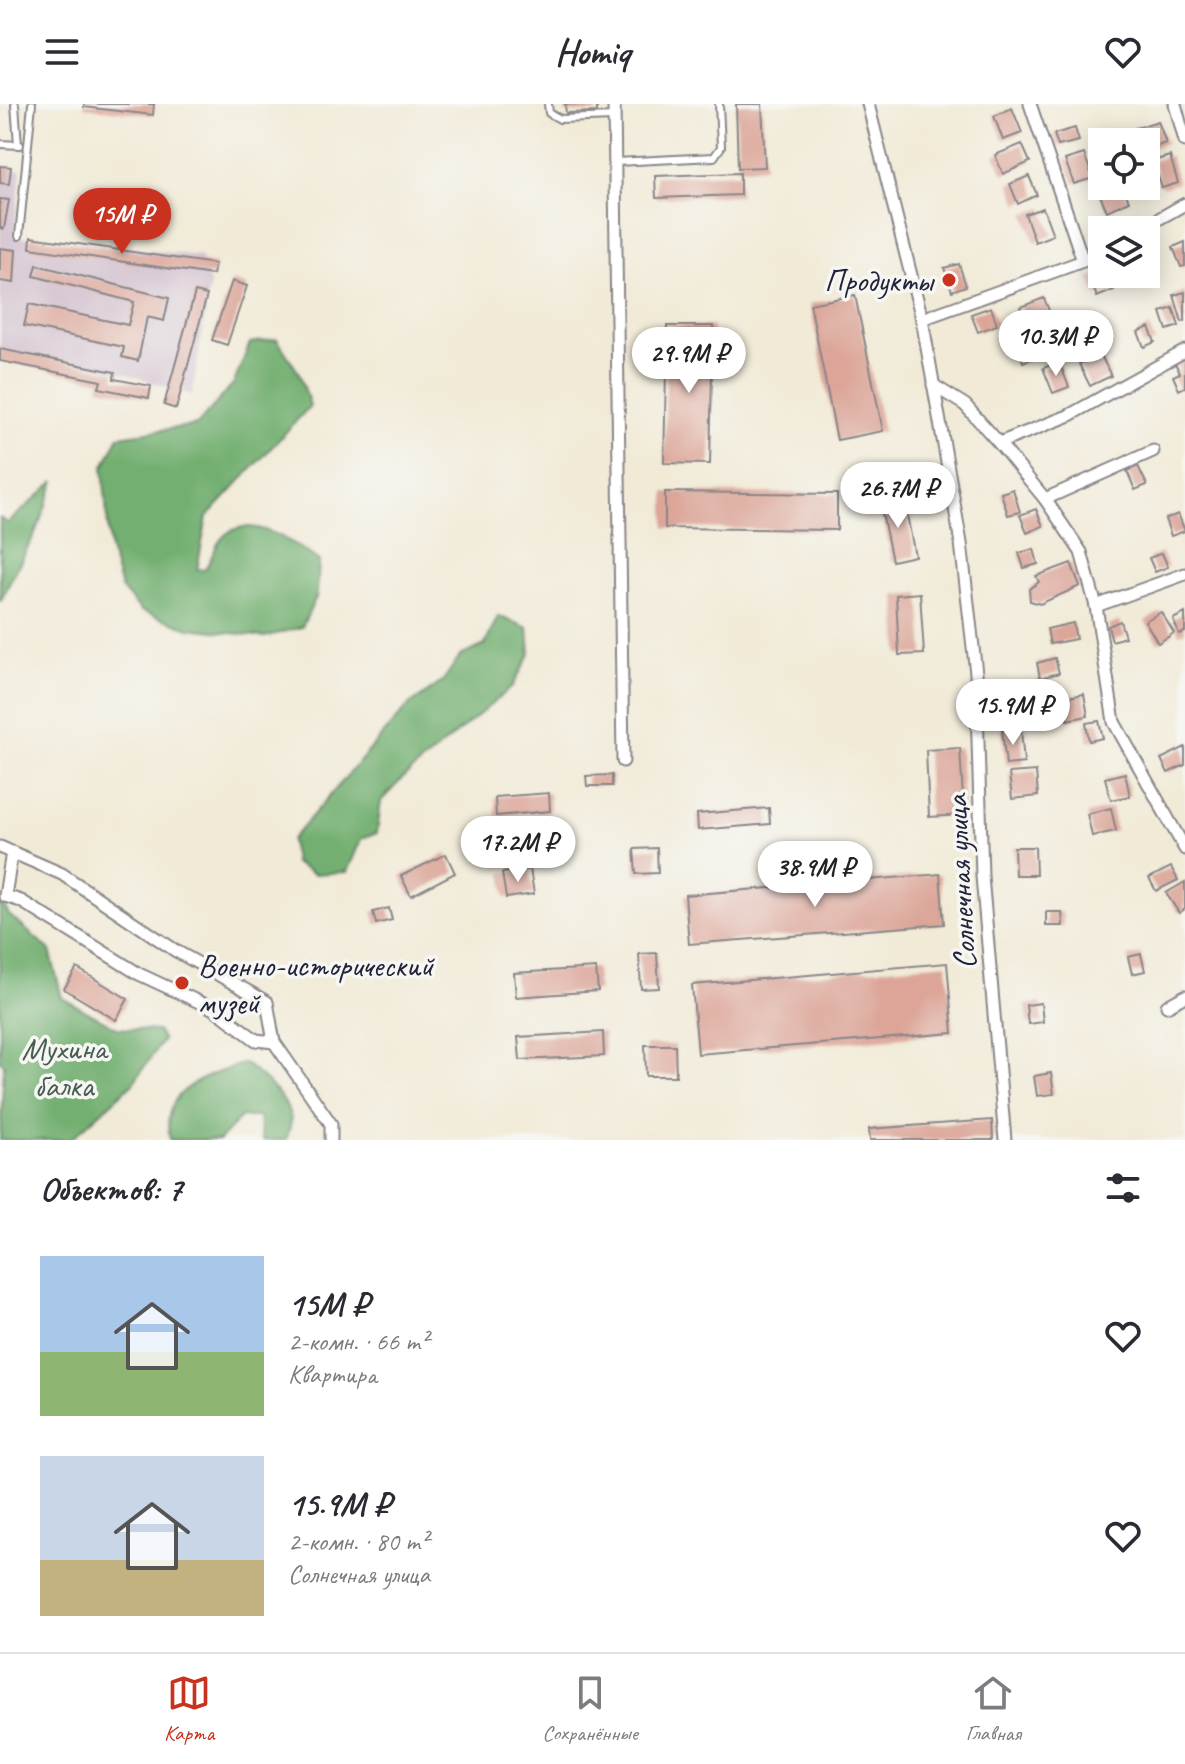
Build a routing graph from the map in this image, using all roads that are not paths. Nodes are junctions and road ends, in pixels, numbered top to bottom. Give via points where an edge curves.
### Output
1 (15, 104) edge
2 (32, 104) edge
3 (548, 104) edge
4 (614, 104) edge
5 (719, 104) edge
6 (868, 104) edge
7 (1030, 104) edge
8 (1175, 104) edge
9 (614, 117) junction
10 (1185, 141) edge
11 (0, 144) edge
12 (18, 145) junction
13 (27, 146) junction
14 (616, 162) junction
15 (1185, 204) edge
16 (1160, 218) edge
17 (19, 236) dead end
18 (1088, 258) edge
19 (1083, 261) junction
20 (922, 319) junction
21 (1185, 351) edge
22 (933, 385) junction
23 (999, 443) junction
24 (1153, 451) dead end
25 (1045, 499) junction
26 (1185, 574) edge
27 (1096, 606) junction
28 (623, 761) dead end
29 (6, 849) edge
30 (1185, 849) edge
31 (1185, 996) edge
32 (1167, 1006) dead end
33 (274, 1042) junction
34 (331, 1140) edge
35 (1005, 1140) edge

1 - 12 lane
2 - 13 lane
3 - 9 lane via 549,113 560,119
4 - 9 street
5 - 14 lane via 721,147 714,157
6 - 20 street, Солнечная улица
7 - 19 street
8 - 10 street
9 - 14 street
11 - 12 lane
12 - 13 lane
13 - 17 lane
14 - 28 street
15 - 16 street
18 - 19 street
19 - 20 street
20 - 22 street, Солнечная улица
21 - 23 street via 1068,416
22 - 23 street via 965,405
22 - 35 street, Солнечная улица via 961,543 976,673 982,876
23 - 25 street
24 - 25 street
25 - 27 street via 1081,552
26 - 27 street
27 - 30 street via 1114,722
29 - 33 street via 62,874 176,951 267,1002
29 - 33 street via 5,896 139,974 216,1010 256,1040
31 - 32 street
33 - 34 street via 331,1124

